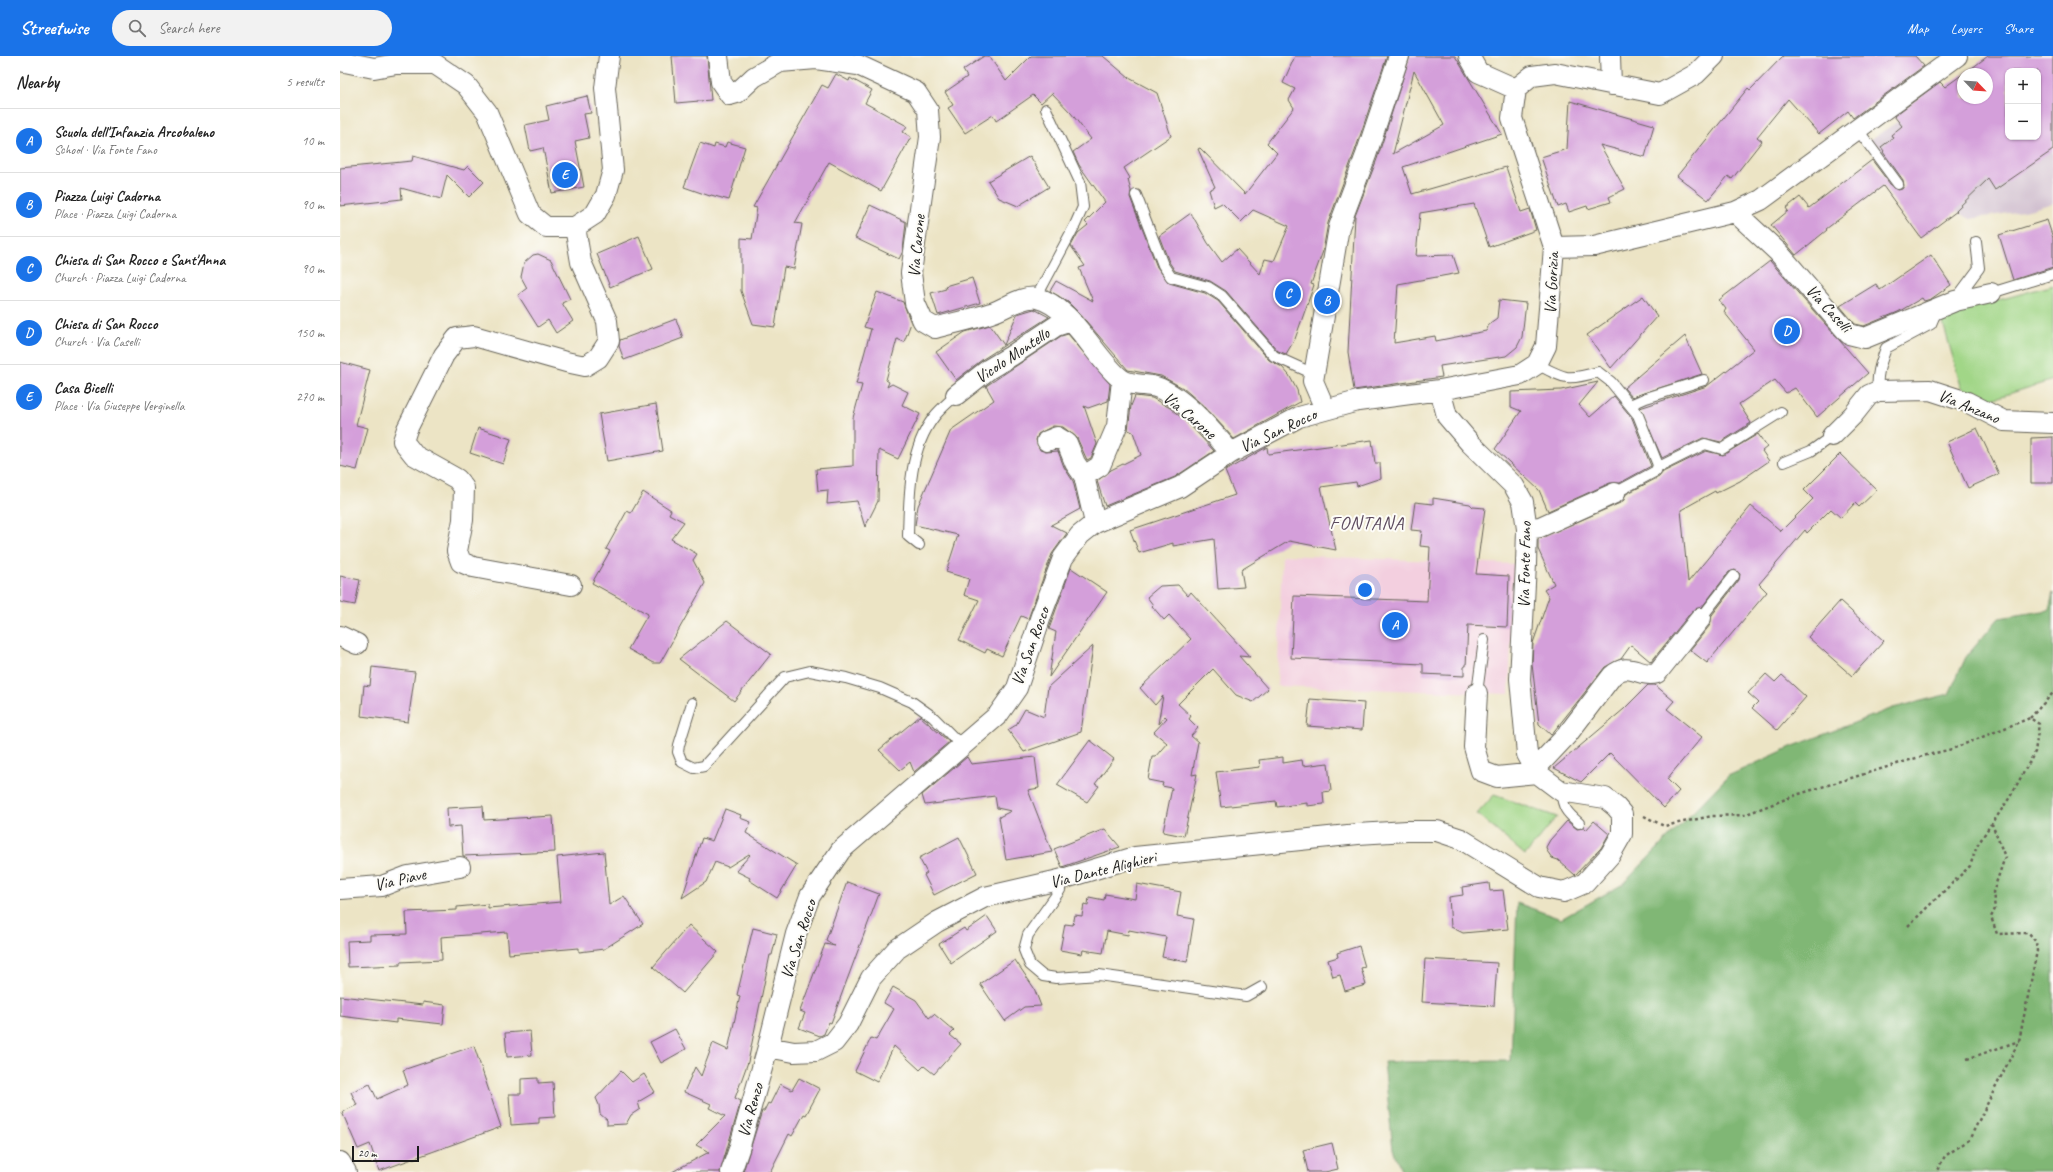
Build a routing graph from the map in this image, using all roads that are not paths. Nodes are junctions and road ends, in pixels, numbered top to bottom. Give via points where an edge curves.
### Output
1 (609, 56) edge
2 (718, 56) edge
3 (1399, 56) edge
4 (1468, 56) edge
5 (1610, 56) edge
6 (1714, 56) edge
7 (1957, 56) edge
8 (340, 61) edge
9 (1611, 85) junction
10 (1516, 89) junction
11 (1046, 109) dead end
12 (1858, 130) junction
13 (1898, 184) dead end
14 (1136, 195) dead end
15 (1735, 212) junction
16 (575, 227) junction
17 (1976, 242) dead end
18 (1554, 247) junction
19 (2053, 274) edge
20 (1991, 293) joint
21 (1036, 298) junction
22 (1947, 304) junction
23 (1071, 321) junction
24 (1537, 364) junction
25 (1314, 374) junction
26 (1122, 380) junction
27 (1704, 380) dead end
28 (1440, 390) junction
29 (1878, 391) junction
30 (956, 395) joint
31 (1630, 405) junction
32 (1325, 409) junction
33 (1781, 412) dead end
34 (2053, 423) edge
35 (1832, 436) joint
36 (1047, 441) dead end
37 (1231, 453) junction
38 (1784, 462) dead end
39 (1658, 465) junction
40 (1084, 476) junction
41 (1615, 493) joint
42 (1095, 523) junction
43 (1527, 529) junction
44 (919, 545) dead end
45 (1734, 576) dead end
46 (571, 584) dead end
47 (1701, 618) joint
48 (1484, 640) dead end
49 (1477, 693) joint
50 (692, 703) dead end
51 (962, 746) junction
52 (1536, 771) junction
53 (1561, 791) junction
54 (1579, 823) dead end
55 (460, 867) dead end
56 (1059, 880) junction
57 (1539, 887) joint
58 (340, 889) edge
59 (1262, 987) dead end
60 (768, 1047) junction
61 (340, 1162) edge
62 (346, 1172) edge
63 (731, 1172) edge

1 - 16 street via 605,88 612,170 606,195 595,214
2 - 21 street, Via Carone via 721,82 730,95 738,93 754,77 780,62 816,59 858,65 916,92 928,110 930,137 911,273 915,303 923,321 935,328
3 - 25 street via 1339,227
4 - 10 street via 1478,72
5 - 9 street
6 - 9 street via 1696,74 1660,94
7 - 12 street
8 - 16 street via 374,68 396,64 434,64 466,85 487,112 530,214 546,226
9 - 10 street via 1555,73 1532,76
10 - 18 street, Via Gorizia via 1512,118
11 - 21 lane via 1080,182 1083,207 1076,225
12 - 13 lane
12 - 15 street via 1761,200
14 - 25 lane via 1160,258 1171,277 1208,287 1222,296 1274,356
15 - 18 street via 1594,246
15 - 22 street, Via Caselli via 1778,252 1849,334 1865,338
16 - 46 street via 581,262 607,321 609,341 598,358 586,366 474,336 457,338 444,355 403,441 414,455 457,479 464,488 463,520 457,551 461,562 473,567
17 - 22 lane via 1979,268
18 - 24 street, Via Gorizia via 1546,346
19 - 20 lane
20 - 22 street, Via Caselli
21 - 23 street via 1049,303
22 - 29 lane via 1931,324 1886,348 1879,367
23 - 26 street
23 - 30 street, Vicolo Montello via 1056,326 989,369
24 - 28 street via 1520,375
24 - 31 lane via 1563,378 1576,379 1598,372 1611,382
25 - 32 street via 1314,381
26 - 37 street, Via Carone via 1169,393 1190,410
26 - 40 street via 1117,426 1100,466
27 - 31 lane
28 - 32 street via 1358,401
28 - 43 street, Via Fonte Fano via 1447,416 1470,443 1514,486 1523,502
29 - 34 street, Via Anzano via 1930,390 1967,402 2004,421
29 - 35 street via 1869,395
30 - 44 lane via 934,417 920,440 913,472 908,536
31 - 39 lane via 1638,415
32 - 37 street, Via San Rocco via 1299,418
33 - 39 lane via 1722,449 1705,444 1663,465
35 - 38 lane via 1811,451
36 - 40 street via 1057,436 1067,443 1075,463
37 - 42 street, Via San Rocco via 1180,486
39 - 41 lane via 1656,471
40 - 42 street
41 - 43 street via 1540,527
42 - 51 street, Via San Rocco via 1080,535 1063,558 1017,688 998,715
43 - 52 street, Via Fonte Fano via 1520,679 1527,754
45 - 47 lane
47 - 52 street via 1657,673 1628,668 1620,669 1612,676
48 - 49 lane
49 - 52 street via 1474,747 1481,771 1497,777
50 - 51 lane via 678,752 682,762 694,768 704,766 785,677 810,671 880,688 912,702 933,717
51 - 60 street, Via San Rocco via 841,850 810,896 796,934
52 - 53 street, Via Fonte Fano
53 - 54 lane via 1562,804
53 - 57 street, Via Fonte Fano via 1605,798 1622,814 1622,834 1610,855 1585,883 1564,892
55 - 58 street, Via Piave via 408,876 382,886
56 - 57 street, Via Dante Alighieri via 1135,857 1358,834 1437,831 1461,839
56 - 59 lane via 1060,890 1028,935 1024,950 1030,965 1043,976 1056,978 1099,975 1246,996
56 - 60 street, Via Dante Alighieri via 985,897 937,922 897,949 871,978 848,1024 834,1042 816,1051 794,1052
60 - 63 street, Via Renzo
61 - 62 street

